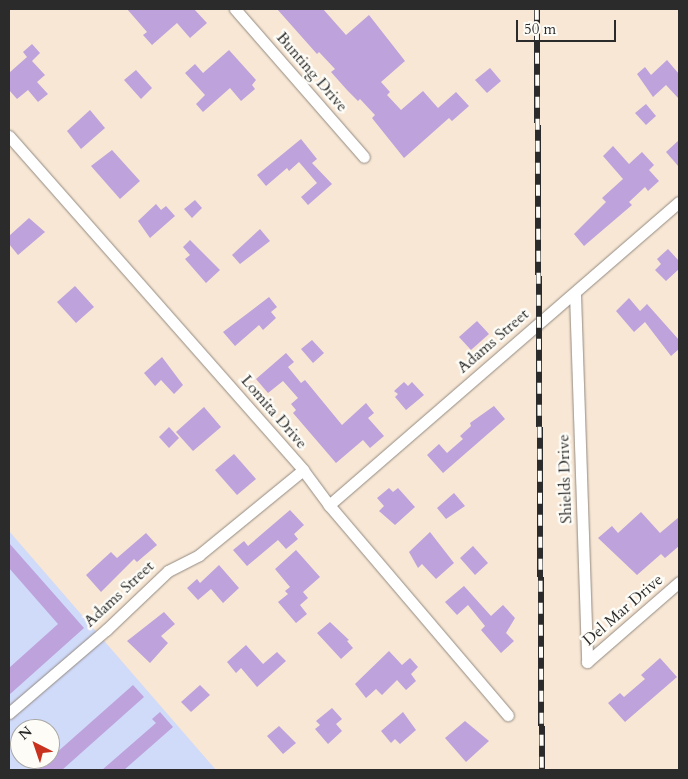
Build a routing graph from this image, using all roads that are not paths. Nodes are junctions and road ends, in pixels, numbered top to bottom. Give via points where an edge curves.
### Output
1 (235, 9) edge
2 (9, 136) edge
3 (364, 157) dead end
4 (679, 202) edge
5 (575, 294) junction
6 (303, 470) junction
7 (329, 505) junction
8 (679, 582) edge
9 (587, 662) joint
10 (9, 713) edge
11 (508, 715) dead end

1 - 3 street, Bunting Drive
2 - 6 street, Lomita Drive
4 - 5 street, Adams Street
5 - 7 street, Adams Street via 539,321
5 - 9 street, Shields Drive
6 - 7 street, Lomita Drive
6 - 10 street, Adams Street via 199,555 168,570 106,630
7 - 11 street, Lomita Drive
8 - 9 street, Del Mar Drive

